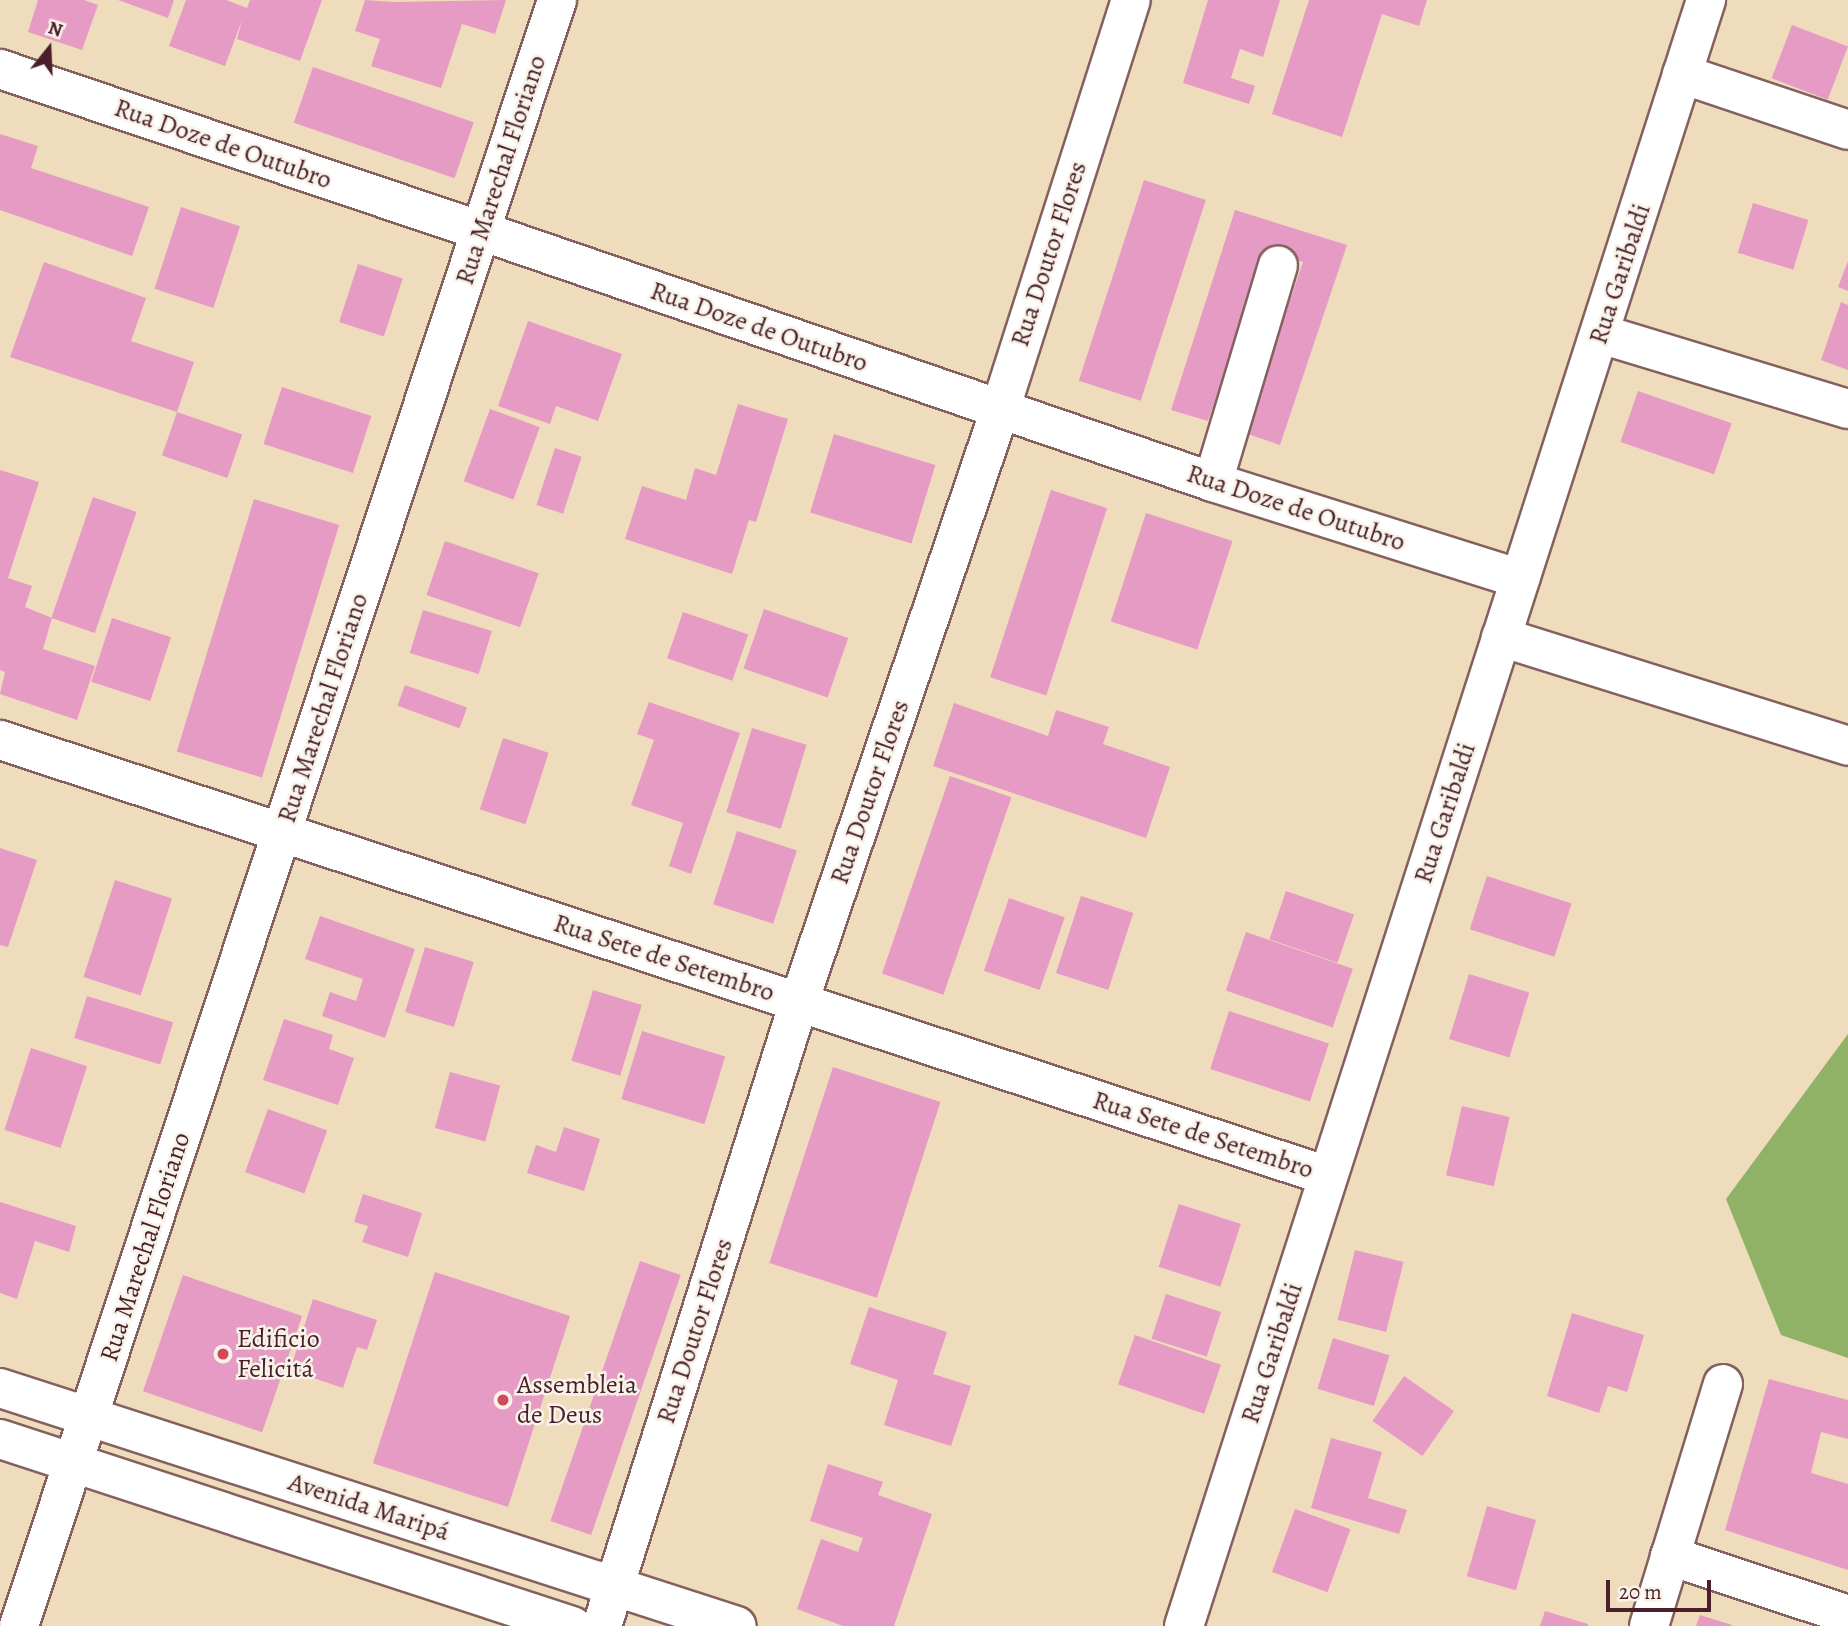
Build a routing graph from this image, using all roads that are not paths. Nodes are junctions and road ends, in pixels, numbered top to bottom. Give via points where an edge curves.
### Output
1 (557, 0) edge
2 (1131, 0) edge
3 (1706, 0) edge
4 (0, 69) edge
5 (1682, 74) junction
6 (1848, 130) edge
7 (481, 231) junction
8 (1278, 266) dead end
9 (1601, 334) junction
10 (1848, 409) edge
11 (1000, 410) junction
12 (1213, 482) junction
13 (1520, 579) junction
14 (1501, 637) junction
15 (0, 740) edge
16 (1848, 746) edge
17 (282, 833) junction
18 (799, 1002) junction
19 (1328, 1176) junction
20 (1723, 1384) dead end
21 (0, 1388) edge
22 (90, 1417) junction
23 (0, 1439) edge
24 (75, 1463) junction
25 (1670, 1556) junction
26 (614, 1586) junction
27 (1848, 1615) edge
28 (19, 1626) edge
29 (572, 1626) edge
30 (601, 1626) edge
31 (737, 1626) edge
32 (1184, 1626) edge
33 (1648, 1626) edge

1 - 7 street, Rua Marechal Floriano
2 - 11 street, Rua Doutor Flores
3 - 5 street, Rua Garibaldi
4 - 7 street, Rua Doze de Outubro
5 - 6 street
5 - 9 street, Rua Garibaldi
7 - 11 street, Rua Doze de Outubro
7 - 17 street, Rua Marechal Floriano
8 - 12 street
9 - 10 street
9 - 13 street, Rua Garibaldi
11 - 12 street, Rua Doze de Outubro
11 - 18 street, Rua Doutor Flores
12 - 13 street, Rua Doze de Outubro
13 - 14 street, Rua Garibaldi
14 - 16 street
14 - 19 street, Rua Garibaldi
15 - 17 street, Rua Sete de Setembro
17 - 18 street, Rua Sete de Setembro
17 - 22 street, Rua Marechal Floriano
18 - 19 street, Rua Sete de Setembro
18 - 26 street, Rua Doutor Flores
19 - 32 street, Rua Garibaldi
20 - 25 street
21 - 22 street, Avenida Maripá
22 - 24 street, Rua Marechal Floriano
22 - 26 street, Avenida Maripá
23 - 24 street, Avenida Maripá
24 - 28 street
24 - 29 street, Avenida Maripá
25 - 27 street
25 - 33 street
26 - 30 street, Rua Doutor Flores
26 - 31 street, Avenida Maripá

